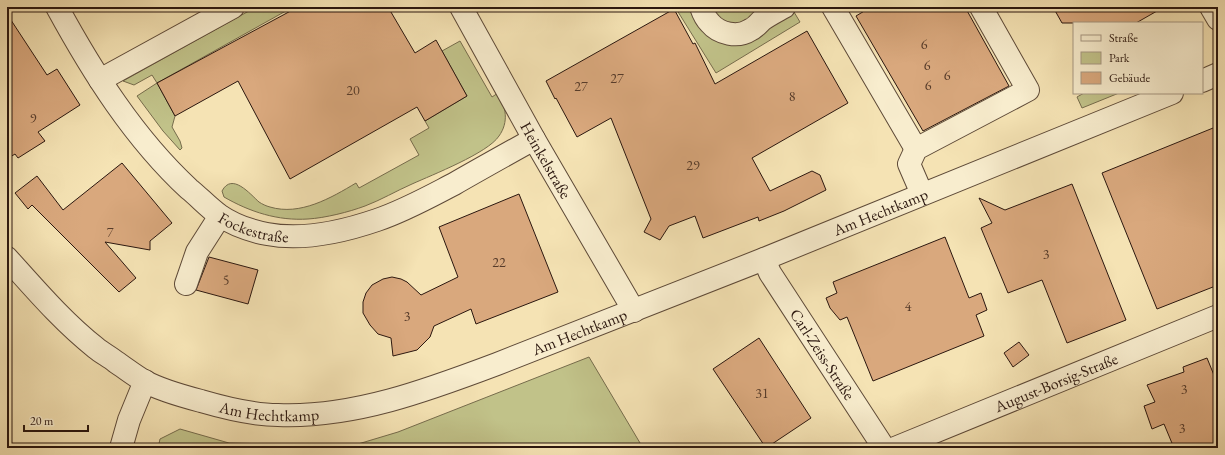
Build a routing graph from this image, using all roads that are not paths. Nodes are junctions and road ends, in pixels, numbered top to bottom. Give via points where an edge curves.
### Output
1 (57, 7) edge
2 (233, 7) edge
3 (461, 7) edge
4 (700, 7) edge
5 (784, 7) edge
6 (833, 7) edge
7 (981, 7) edge
8 (1211, 7) edge
9 (1218, 19) edge
10 (1218, 74) edge
11 (100, 80) junction
12 (1203, 81) edge
13 (1170, 94) edge
14 (534, 140) junction
15 (916, 149) junction
16 (922, 194) junction
17 (220, 216) junction
18 (7, 258) edge
19 (764, 259) junction
20 (186, 284) dead end
21 (634, 311) junction
22 (1218, 316) edge
23 (145, 381) junction
24 (121, 448) edge
25 (884, 448) edge
26 (895, 448) edge

1 - 11 street, Fockestraße
2 - 11 street
3 - 14 street, Heinkelstraße
4 - 5 street via 714,28 732,34 743,34 751,30
6 - 15 street
7 - 15 street via 1028,90
8 - 9 street
10 - 12 street
11 - 17 street, Fockestraße via 130,124 155,154 178,179
13 - 16 street, Am Hechtkamp
14 - 17 street, Fockestraße via 404,210 349,229 294,237 260,232
14 - 21 street, Heinkelstraße
15 - 16 street via 909,164
16 - 19 street, Am Hechtkamp
17 - 20 street via 197,252
18 - 23 street, Am Hechtkamp via 80,334 97,349
19 - 21 street, Am Hechtkamp
19 - 25 street, Carl-Zeiss-Straße via 770,273
21 - 23 street, Am Hechtkamp via 458,379 362,406 311,414 277,415 222,407 175,394
22 - 26 street, August-Borsig-Straße
23 - 24 street

